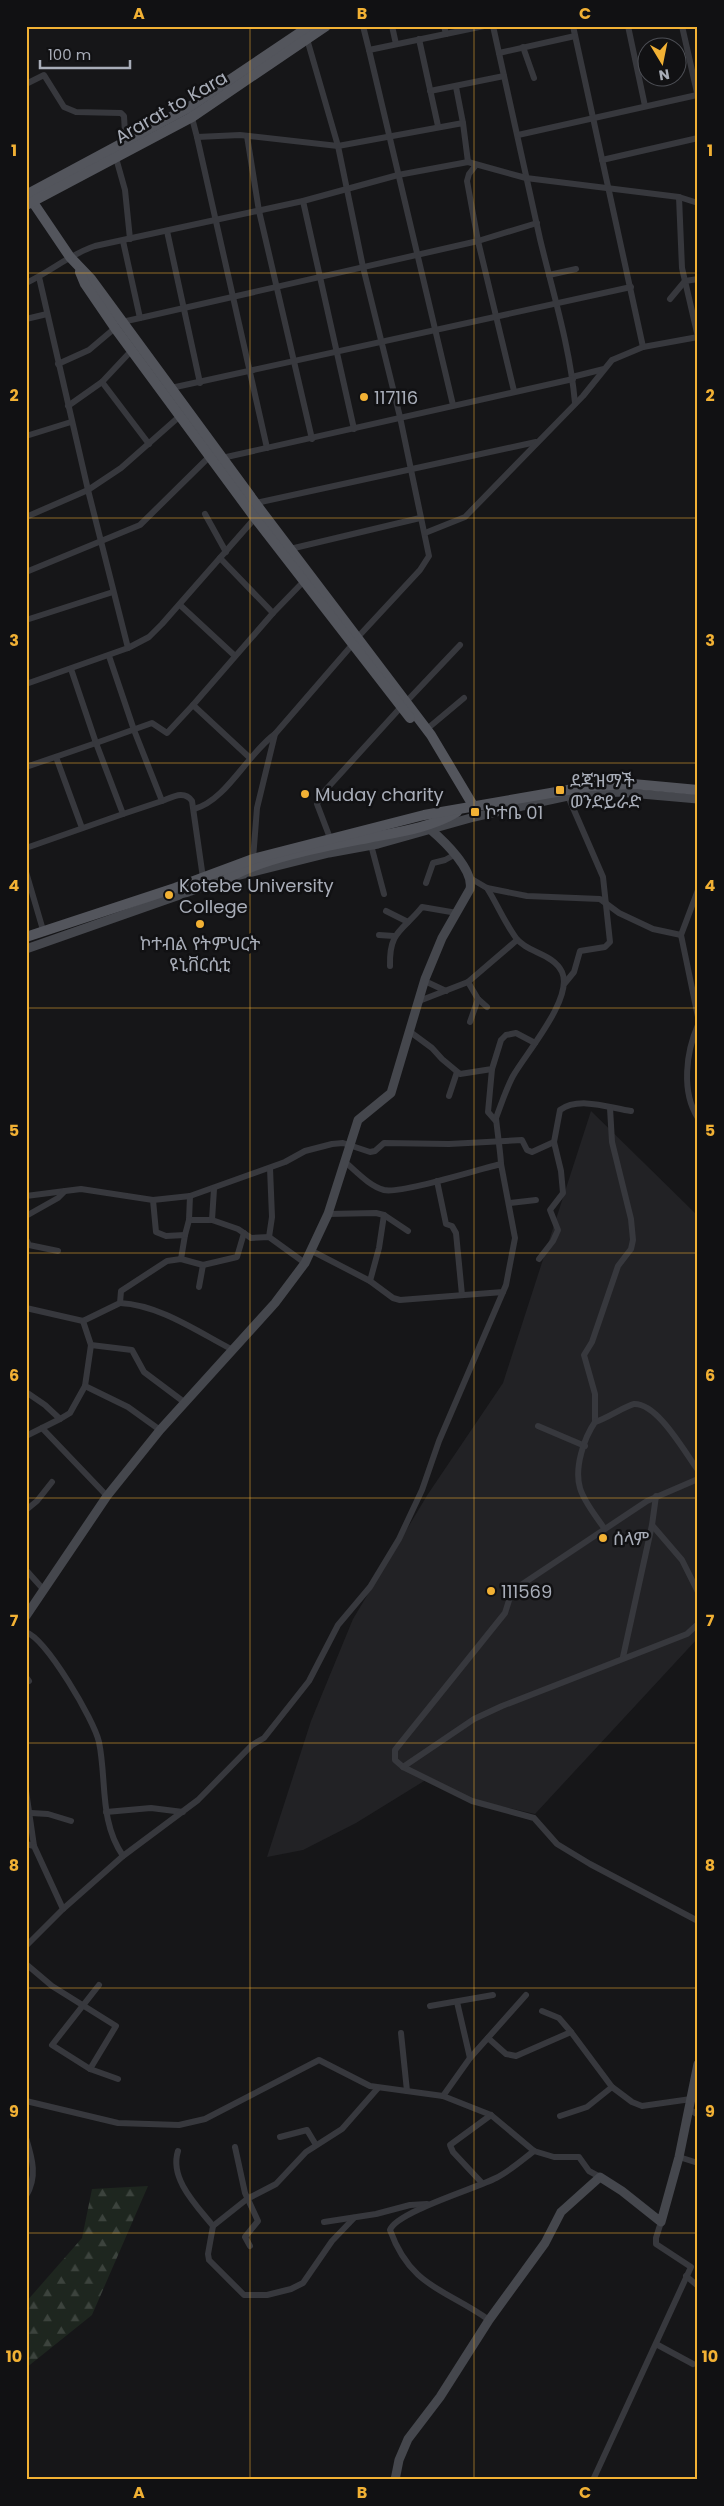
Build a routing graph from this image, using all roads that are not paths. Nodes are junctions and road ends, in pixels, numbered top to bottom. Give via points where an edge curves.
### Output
1 (310, 26) edge
2 (326, 26) edge
3 (364, 26) edge
4 (392, 26) edge
5 (444, 26) edge
6 (484, 26) edge
7 (493, 26) edge
8 (573, 26) edge
9 (628, 26) edge
10 (682, 26) edge
11 (446, 34) junction
12 (575, 36) junction
13 (307, 39) junction
14 (419, 39) junction
15 (396, 44) junction
16 (523, 47) junction
17 (369, 50) junction
18 (499, 53) junction
19 (504, 76) junction
20 (245, 77) junction
21 (534, 78) dead end
22 (26, 84) edge
23 (456, 87) junction
24 (430, 91) junction
25 (698, 96) edge
26 (645, 106) junction
27 (190, 112) junction
28 (594, 120) junction
29 (462, 123) junction
30 (438, 126) junction
31 (125, 134) dead end
32 (388, 135) junction
33 (518, 135) junction
34 (248, 136) junction
35 (197, 137) junction
36 (698, 138) edge
37 (338, 146) junction
38 (116, 158) junction
39 (602, 160) junction
40 (468, 162) junction
41 (476, 165) junction
42 (398, 175) junction
43 (526, 178) junction
44 (346, 189) junction
45 (608, 189) junction
46 (28, 197) edge
47 (679, 197) junction
48 (303, 201) junction
49 (698, 203) edge
50 (259, 211) junction
51 (215, 220) junction
52 (537, 224) junction
53 (167, 231) junction
54 (130, 239) junction
55 (123, 241) junction
56 (478, 241) junction
57 (418, 255) junction
58 (70, 257) junction
59 (364, 267) junction
60 (576, 269) dead end
61 (549, 275) junction
62 (320, 276) junction
63 (39, 277) junction
64 (698, 279) edge
65 (685, 281) junction
66 (26, 283) edge
67 (276, 287) junction
68 (631, 287) junction
69 (232, 297) junction
70 (670, 299) dead end
71 (558, 304) junction
72 (184, 308) junction
73 (47, 314) junction
74 (496, 316) junction
75 (140, 318) junction
76 (26, 319) edge
77 (118, 325) junction
78 (435, 330) junction
79 (698, 337) edge
80 (383, 342) junction
81 (643, 347) junction
82 (132, 350) junction
83 (337, 352) junction
84 (292, 361) junction
85 (58, 364) junction
86 (604, 369) junction
87 (250, 372) junction
88 (572, 378) junction
89 (102, 382) junction
90 (200, 383) junction
91 (171, 388) junction
92 (514, 391) junction
93 (574, 403) junction
94 (452, 405) junction
95 (68, 406) junction
96 (181, 415) junction
97 (400, 417) junction
98 (72, 422) junction
99 (354, 429) junction
100 (26, 436) edge
101 (312, 439) junction
102 (537, 442) junction
103 (149, 444) junction
104 (267, 448) junction
105 (210, 456) junction
106 (222, 458) junction
107 (411, 467) junction
108 (88, 490) junction
109 (256, 503) junction
110 (205, 514) dead end
111 (26, 517) edge
112 (255, 518) junction
113 (420, 518) junction
114 (272, 533) junction
115 (424, 533) junction
116 (102, 541) junction
117 (290, 549) junction
118 (226, 552) junction
119 (220, 558) junction
120 (26, 572) edge
121 (304, 581) junction
122 (113, 592) junction
123 (180, 605) junction
124 (273, 613) junction
125 (26, 620) edge
126 (355, 642) junction
127 (460, 645) dead end
128 (128, 648) junction
129 (109, 656) junction
130 (235, 656) junction
131 (71, 669) junction
132 (26, 684) edge
133 (464, 698) dead end
134 (404, 704) junction
135 (192, 705) junction
136 (426, 729) junction
137 (134, 730) junction
138 (275, 734) junction
139 (96, 743) junction
140 (439, 750) junction
141 (56, 758) junction
142 (250, 758) junction
143 (26, 767) edge
144 (698, 790) edge
145 (566, 793) junction
146 (698, 799) edge
147 (162, 801) junction
148 (469, 807) junction
149 (194, 809) junction
150 (123, 814) junction
151 (446, 826) junction
152 (82, 828) junction
153 (432, 830) junction
154 (330, 838) junction
155 (446, 841) junction
156 (371, 845) junction
157 (26, 848) edge
158 (454, 855) junction
159 (253, 859) junction
160 (26, 872) edge
161 (203, 878) junction
162 (228, 878) junction
163 (470, 878) junction
164 (426, 883) dead end
165 (487, 888) junction
166 (698, 890) edge
167 (384, 894) dead end
168 (606, 903) junction
169 (386, 911) dead end
170 (457, 914) junction
171 (408, 922) junction
172 (43, 930) junction
173 (379, 935) dead end
174 (682, 935) junction
175 (26, 936) edge
176 (394, 936) junction
177 (517, 940) junction
178 (26, 949) edge
179 (390, 966) dead end
180 (468, 982) junction
181 (429, 983) dead end
182 (565, 983) junction
183 (446, 991) junction
184 (478, 999) junction
185 (419, 1001) junction
186 (486, 1007) dead end
187 (698, 1017) edge
188 (470, 1022) dead end
189 (698, 1025) edge
190 (409, 1031) junction
191 (535, 1043) junction
192 (492, 1069) junction
193 (457, 1072) junction
194 (449, 1096) dead end
195 (610, 1108) junction
196 (631, 1111) dead end
197 (698, 1118) edge
198 (495, 1120) junction
199 (554, 1142) junction
200 (500, 1143) junction
201 (348, 1146) junction
202 (344, 1161) junction
203 (501, 1164) junction
204 (270, 1168) junction
205 (438, 1181) junction
206 (214, 1189) junction
207 (65, 1191) junction
208 (26, 1196) edge
209 (190, 1196) junction
210 (153, 1200) junction
211 (536, 1200) dead end
212 (510, 1203) junction
213 (328, 1214) junction
214 (384, 1214) junction
215 (26, 1216) edge
216 (190, 1220) junction
217 (212, 1220) junction
218 (408, 1231) dead end
219 (244, 1233) junction
220 (185, 1235) junction
221 (269, 1237) junction
222 (26, 1239) edge
223 (58, 1251) dead end
224 (312, 1251) junction
225 (181, 1259) junction
226 (539, 1260) dead end
227 (305, 1263) junction
228 (203, 1265) junction
229 (370, 1281) junction
230 (198, 1287) dead end
231 (503, 1292) junction
232 (462, 1295) junction
233 (120, 1303) junction
234 (26, 1308) edge
235 (83, 1322) junction
236 (91, 1344) junction
237 (233, 1350) junction
238 (85, 1386) junction
239 (26, 1392) edge
240 (184, 1402) junction
241 (60, 1419) junction
242 (595, 1422) junction
243 (538, 1426) dead end
244 (42, 1428) junction
245 (160, 1430) junction
246 (26, 1436) edge
247 (584, 1446) junction
248 (698, 1470) edge
249 (698, 1479) edge
250 (52, 1482) dead end
251 (107, 1496) junction
252 (656, 1496) junction
253 (26, 1510) edge
254 (652, 1525) junction
255 (604, 1528) junction
256 (26, 1570) edge
257 (43, 1589) junction
258 (698, 1592) edge
259 (26, 1616) edge
260 (698, 1624) edge
261 (26, 1632) edge
262 (623, 1657) junction
263 (403, 1768) junction
264 (26, 1791) edge
265 (106, 1812) junction
266 (183, 1812) junction
267 (31, 1814) junction
268 (71, 1821) dead end
269 (26, 1844) edge
270 (34, 1846) junction
271 (123, 1856) junction
272 (63, 1909) junction
273 (698, 1921) edge
274 (26, 1946) edge
275 (26, 1964) edge
276 (99, 1985) dead end
277 (493, 1995) dead end
278 (526, 1995) dead end
279 (457, 2002) junction
280 (85, 2005) junction
281 (430, 2006) dead end
282 (542, 2011) dead end
283 (571, 2032) junction
284 (402, 2033) dead end
285 (488, 2038) junction
286 (470, 2058) junction
287 (698, 2064) edge
288 (90, 2069) junction
289 (118, 2079) dead end
290 (612, 2087) junction
291 (378, 2088) junction
292 (406, 2091) junction
293 (443, 2096) junction
294 (691, 2099) junction
295 (26, 2101) edge
296 (689, 2110) junction
297 (491, 2115) junction
298 (698, 2115) edge
299 (560, 2116) dead end
300 (280, 2137) dead end
301 (26, 2138) edge
302 (316, 2145) junction
303 (235, 2147) dead end
304 (178, 2151) dead end
305 (534, 2151) junction
306 (679, 2157) junction
307 (698, 2163) edge
308 (600, 2177) junction
309 (482, 2183) junction
310 (26, 2196) edge
311 (247, 2199) junction
312 (431, 2204) junction
313 (354, 2218) junction
314 (324, 2222) dead end
315 (661, 2222) junction
316 (213, 2226) junction
317 (250, 2246) dead end
318 (694, 2265) edge
319 (686, 2276) junction
320 (698, 2286) edge
321 (490, 2320) junction
322 (656, 2344) junction
323 (693, 2364) dead end
324 (396, 2480) edge
325 (593, 2480) edge

1 - 20 main road, Ararat to Kara
2 - 13 main road, Ararat to Kara
3 - 17 street
4 - 15 street
5 - 11 street
6 - 11 street
7 - 18 street
8 - 12 street
9 - 26 street
10 - 25 street
11 - 14 street
12 - 16 street
12 - 28 street
13 - 20 main road, Ararat to Kara
13 - 37 street
14 - 15 street
14 - 24 street
15 - 17 street
16 - 18 street
16 - 21 street
17 - 32 street
18 - 19 street
19 - 23 street
19 - 33 street
20 - 27 main road, Ararat to Kara
22 - 31 street via 44,75 64,107 83,112 121,113
23 - 24 street
23 - 29 street
24 - 30 street
25 - 26 street
26 - 28 street
27 - 35 street
27 - 38 main road, Ararat to Kara
27 - 46 main road, Ararat to Kara
28 - 33 street
28 - 39 street
29 - 30 street
29 - 40 street
30 - 32 street
32 - 37 street
32 - 42 street
33 - 43 street
34 - 35 street
34 - 37 street
34 - 50 street
35 - 51 street
36 - 39 street
37 - 44 street
38 - 46 main road, Ararat to Kara
38 - 54 street via 125,190
39 - 45 street
40 - 41 street
40 - 42 street
41 - 43 street
41 - 56 street via 467,181
42 - 44 street
42 - 57 street
43 - 45 street
43 - 52 street
44 - 48 street
44 - 59 street
45 - 47 street
45 - 68 street
46 - 58 main road
47 - 49 street
47 - 65 street
48 - 50 street
48 - 62 street
50 - 51 street
50 - 67 street
51 - 53 street
51 - 69 street
52 - 56 street
52 - 61 street
53 - 54 street
53 - 72 street
54 - 55 street
55 - 58 street via 82,250
55 - 75 street
56 - 57 street
56 - 74 street
57 - 59 street
57 - 78 street
58 - 63 street
58 - 77 main road via 90,279
59 - 62 street
59 - 80 street
60 - 61 street
61 - 71 street
62 - 67 street
62 - 83 street
63 - 66 street
63 - 73 street
64 - 65 street
65 - 70 street
65 - 79 street
67 - 69 street
67 - 84 street
68 - 71 street
68 - 81 street
69 - 72 street
69 - 87 street
71 - 74 street
71 - 88 street
72 - 75 street
72 - 90 street
73 - 76 street
73 - 85 street
74 - 78 street
74 - 92 street
75 - 77 street
77 - 82 main road
77 - 85 street via 89,350
77 - 91 main road
78 - 80 street
78 - 94 street
79 - 81 street
80 - 83 street
80 - 97 street
81 - 86 street via 617,356
82 - 89 street
82 - 96 main road
83 - 84 street
83 - 99 street
84 - 87 street
84 - 101 street
85 - 95 street
86 - 88 street
86 - 93 street
87 - 90 street
87 - 104 street
88 - 92 street
88 - 93 street
89 - 95 street
89 - 103 street
90 - 91 street
91 - 106 main road
92 - 94 street
93 - 102 street
94 - 97 street
95 - 98 street
96 - 103 street
96 - 105 main road
97 - 99 street
97 - 107 street
98 - 100 street
98 - 108 street
99 - 101 street
101 - 104 street
102 - 107 street
102 - 115 street via 465,517
103 - 108 street
104 - 106 street
105 - 112 main road
105 - 116 street via 140,526
106 - 109 main road
107 - 109 street
107 - 113 street
108 - 111 street
108 - 116 street
109 - 114 main road
110 - 118 street
112 - 114 main road
112 - 118 street
113 - 115 street
113 - 117 street
114 - 117 main road
114 - 121 main road
115 - 126 street via 429,556 426,563
116 - 120 street
116 - 122 street
117 - 126 main road
118 - 119 street
119 - 123 street
119 - 124 street
121 - 124 street
121 - 126 main road
122 - 125 street
122 - 128 street
123 - 128 street via 149,637
123 - 130 street
124 - 130 street
126 - 134 main road
126 - 138 street
127 - 134 street
128 - 129 street
129 - 131 street
129 - 137 street
130 - 135 street
131 - 132 street
131 - 139 street
133 - 136 street
134 - 136 main road
134 - 140 main road via 426,738
134 - 154 street via 320,795 317,804
135 - 137 street via 167,732 154,723
135 - 142 street
136 - 140 main road
137 - 139 street
137 - 147 street
138 - 142 street
138 - 159 street via 257,808
139 - 141 street
139 - 150 street
140 - 148 main road
141 - 143 street
141 - 152 street
142 - 149 street via 209,804
144 - 145 main road via 633,784
145 - 146 street via 618,792
145 - 148 main road
145 - 151 street
145 - 168 street via 600,867
147 - 149 street via 183,794 188,796
147 - 150 street
148 - 154 main road
148 - 162 main road via 416,828 285,857
149 - 161 street
150 - 152 street
151 - 153 street
151 - 155 street
152 - 157 street
153 - 155 street
153 - 156 street
154 - 159 main road
155 - 158 street
156 - 162 street
156 - 167 street
158 - 163 street
158 - 164 street via 433,863
159 - 161 main road
160 - 172 street
161 - 172 main road
162 - 178 street
163 - 165 street
163 - 170 street via 470,890
165 - 168 street via 527,896
165 - 177 street
166 - 174 street
168 - 174 street via 649,927
168 - 182 street via 610,931 608,945 580,951 574,972
169 - 171 street
170 - 171 street via 422,908
170 - 185 street via 436,952
171 - 176 street
172 - 175 main road
173 - 176 street
174 - 187 street
176 - 179 street
177 - 180 street
177 - 182 street via 553,960 563,973
180 - 183 street
180 - 184 street
181 - 183 street
182 - 191 street via 556,1007
183 - 185 street
184 - 186 street
184 - 188 street
185 - 190 street
189 - 197 street via 687,1080 692,1110
190 - 193 street
190 - 201 street via 391,1093 358,1120
191 - 192 street via 516,1034 506,1035
191 - 198 street via 507,1087
192 - 193 street via 468,1074
192 - 198 street via 488,1112
193 - 194 street
195 - 196 street
195 - 199 street via 586,1104 564,1107 558,1115
195 - 242 street via 612,1142 633,1240 618,1266 592,1342 584,1355 596,1394
198 - 200 street
199 - 200 street via 532,1152 522,1140
199 - 226 street via 563,1193 550,1210 558,1225 558,1234
200 - 201 street via 384,1143 370,1152
200 - 203 street
201 - 202 street
201 - 204 street via 338,1143 305,1151
202 - 205 street via 383,1190
202 - 213 street
203 - 205 street
203 - 212 street
204 - 206 street
204 - 221 street via 272,1212
205 - 232 street via 446,1224 452,1226 456,1233
206 - 209 street
206 - 217 street
207 - 208 street
207 - 210 street via 82,1189
207 - 215 street
209 - 210 street
209 - 216 street
210 - 220 street via 156,1232 166,1236
211 - 212 street
212 - 231 street via 515,1238
213 - 214 street
213 - 224 street
214 - 218 street
214 - 229 street
216 - 217 street
216 - 220 street
217 - 219 street
219 - 221 street via 251,1238
219 - 228 street via 236,1257
220 - 225 street
221 - 227 street
222 - 223 street via 29,1245
224 - 227 street
224 - 229 street
225 - 228 street
225 - 233 street via 167,1261 127,1285 120,1291
227 - 237 street
228 - 230 street
229 - 232 street via 400,1300
231 - 232 street
231 - 266 street via 438,1441 418,1498 399,1539 370,1587 338,1624 309,1681 264,1738
233 - 235 street
233 - 237 street via 136,1304 156,1312
234 - 235 street
235 - 236 street
236 - 238 street
236 - 240 street via 132,1350 144,1372
237 - 240 street
238 - 241 street via 70,1413
238 - 245 street via 128,1407
239 - 241 street
240 - 245 street
241 - 244 street
242 - 247 street
242 - 248 street via 628,1406 641,1406 661,1418
243 - 247 street
244 - 246 street
244 - 251 street
245 - 251 street
247 - 255 street via 578,1477 580,1489
249 - 252 street
250 - 253 street
251 - 257 street
252 - 254 street
252 - 255 street
254 - 258 street via 682,1560
254 - 262 street
255 - 263 street via 512,1591 505,1612 395,1750 395,1760
256 - 257 street
257 - 259 street
260 - 262 street via 687,1634
261 - 265 street via 33,1635 53,1660 97,1734
262 - 263 street via 474,1719
263 - 273 street via 472,1801 534,1818 558,1844
264 - 267 street
265 - 266 street via 151,1808
265 - 271 street via 114,1840
266 - 271 street
267 - 268 street via 48,1814
267 - 270 street
269 - 270 street
270 - 272 street
271 - 272 street
272 - 274 street
275 - 280 street via 52,1986
276 - 280 street
277 - 279 street
278 - 285 street
279 - 281 street
279 - 286 street
280 - 288 street via 117,2027
280 - 288 street via 52,2043
282 - 283 street via 559,2018
283 - 285 street via 516,2056 506,2054
283 - 290 street
284 - 292 street
285 - 286 street
286 - 293 street
287 - 294 street
288 - 289 street
290 - 294 street via 642,2106
290 - 299 street via 587,2107
291 - 292 street
291 - 295 street via 319,2060 205,2119 179,2125 118,2123
291 - 302 street via 342,2129
292 - 293 street
293 - 297 street
294 - 296 street
296 - 298 street
296 - 306 street
297 - 305 street
297 - 309 street via 450,2145
300 - 302 street via 307,2130
301 - 310 street via 33,2166 33,2181
302 - 311 street via 276,2184
303 - 311 street
304 - 316 street via 175,2161 181,2182
305 - 308 street via 554,2157 580,2157 589,2171
305 - 309 street via 505,2172
306 - 307 street
306 - 315 street
308 - 315 street
308 - 321 street via 561,2212 545,2243
309 - 312 street
311 - 316 street
311 - 317 street via 258,2221 244,2237
312 - 313 street via 410,2205
312 - 321 street via 391,2226 392,2236 407,2261 429,2286
313 - 314 street
313 - 316 street via 332,2241 303,2283 291,2289 254,2296 240,2293 209,2260
315 - 318 street via 656,2244
318 - 319 street
319 - 320 street
319 - 322 street
321 - 324 street via 440,2397 408,2439 399,2460
322 - 323 street
322 - 325 street

